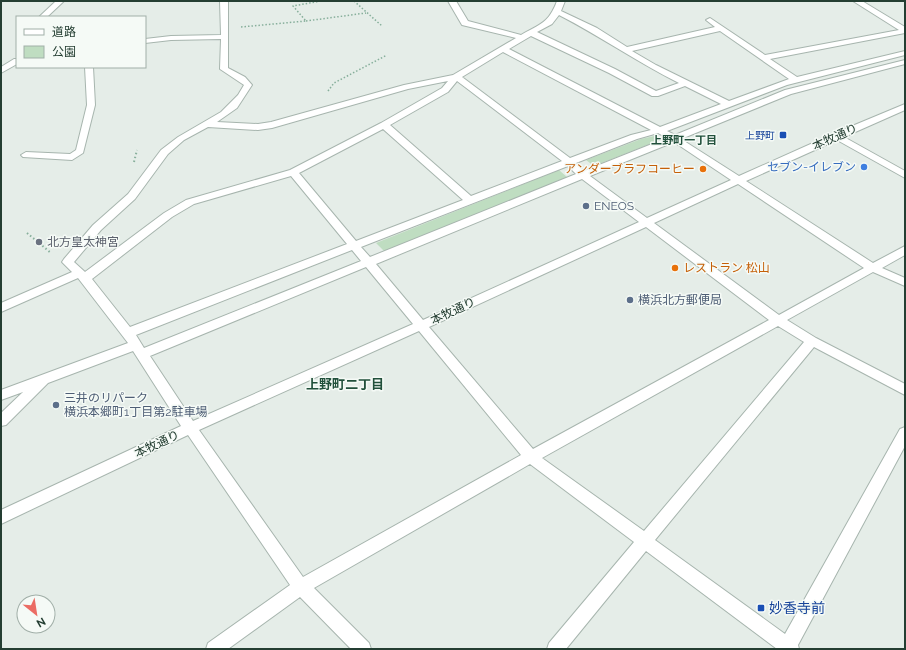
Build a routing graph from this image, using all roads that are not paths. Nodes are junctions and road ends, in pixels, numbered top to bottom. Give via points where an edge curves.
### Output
1 (60, 1) edge
2 (224, 1) edge
3 (452, 1) edge
4 (561, 1) edge
5 (857, 1) edge
6 (558, 12) junction
7 (44, 16) edge
8 (710, 20) dead end
9 (722, 28) junction
10 (905, 30) edge
11 (225, 33) junction
12 (532, 33) junction
13 (523, 38) junction
14 (146, 41) edge
15 (505, 50) junction
16 (625, 50) junction
17 (905, 53) edge
18 (763, 58) junction
19 (16, 62) edge
20 (905, 62) edge
21 (89, 68) edge
22 (1, 71) edge
23 (456, 77) junction
24 (795, 80) junction
25 (686, 83) junction
26 (728, 104) junction
27 (905, 107) edge
28 (208, 124) junction
29 (384, 125) junction
30 (660, 130) junction
31 (836, 136) junction
32 (674, 138) junction
33 (26, 155) dead end
34 (569, 162) junction
35 (293, 172) junction
36 (582, 175) junction
37 (905, 175) edge
38 (739, 180) junction
39 (470, 201) junction
40 (646, 222) junction
41 (355, 246) junction
42 (905, 250) edge
43 (368, 262) junction
44 (873, 268) junction
45 (82, 275) junction
46 (905, 282) edge
47 (1, 308) edge
48 (779, 321) junction
49 (422, 326) junction
50 (128, 333) junction
51 (812, 341) junction
52 (139, 350) junction
53 (46, 379) junction
54 (905, 390) edge
55 (1, 395) edge
56 (1, 421) edge
57 (190, 428) junction
58 (905, 433) edge
59 (531, 457) junction
60 (1, 517) edge
61 (644, 541) junction
62 (301, 587) junction
63 (788, 648) edge
64 (214, 649) edge
65 (363, 649) edge
66 (555, 649) edge

1 - 7 street
2 - 11 street
3 - 13 street via 466,23
4 - 6 street
5 - 10 street
6 - 12 street via 553,19
6 - 16 street via 594,30
8 - 9 street
9 - 16 street
9 - 18 street
10 - 18 street
11 - 14 street
11 - 28 street via 224,69 242,78 248,85 238,102
12 - 13 street
12 - 25 street via 655,94
13 - 15 street
15 - 23 street
15 - 30 street
16 - 25 street
17 - 24 street
18 - 24 street
19 - 22 street
20 - 32 street via 788,92
21 - 33 street via 91,104 80,151 72,157
23 - 28 street via 407,86 272,125 258,127
23 - 29 street via 445,90
23 - 34 street
24 - 26 street
25 - 26 street
26 - 30 street
27 - 31 street, 本牧通り
28 - 45 street via 184,136 170,147 126,203 82,243 68,262
29 - 35 street
29 - 39 street
30 - 32 street
30 - 34 street via 634,137
31 - 37 street
31 - 38 street, 本牧通り
32 - 36 street
32 - 38 street
34 - 36 street
34 - 39 street
35 - 41 street
35 - 45 street via 190,202
36 - 40 street
36 - 43 street
38 - 40 street, 本牧通り
38 - 44 street
39 - 41 street
40 - 48 street
40 - 49 street, 本牧通り
41 - 43 street
41 - 50 street
42 - 44 street
43 - 49 street
43 - 52 street
44 - 46 street
44 - 48 street
45 - 47 street
45 - 50 street
48 - 51 street
48 - 59 street
49 - 57 street, 本牧通り
49 - 59 street
50 - 52 street
51 - 54 street
51 - 61 street
52 - 53 street
52 - 57 street
53 - 55 street
53 - 56 street
57 - 60 street, 本牧通り
57 - 62 street
58 - 63 street
59 - 61 street
59 - 62 street
61 - 63 street
61 - 66 street
62 - 64 street
62 - 65 street

